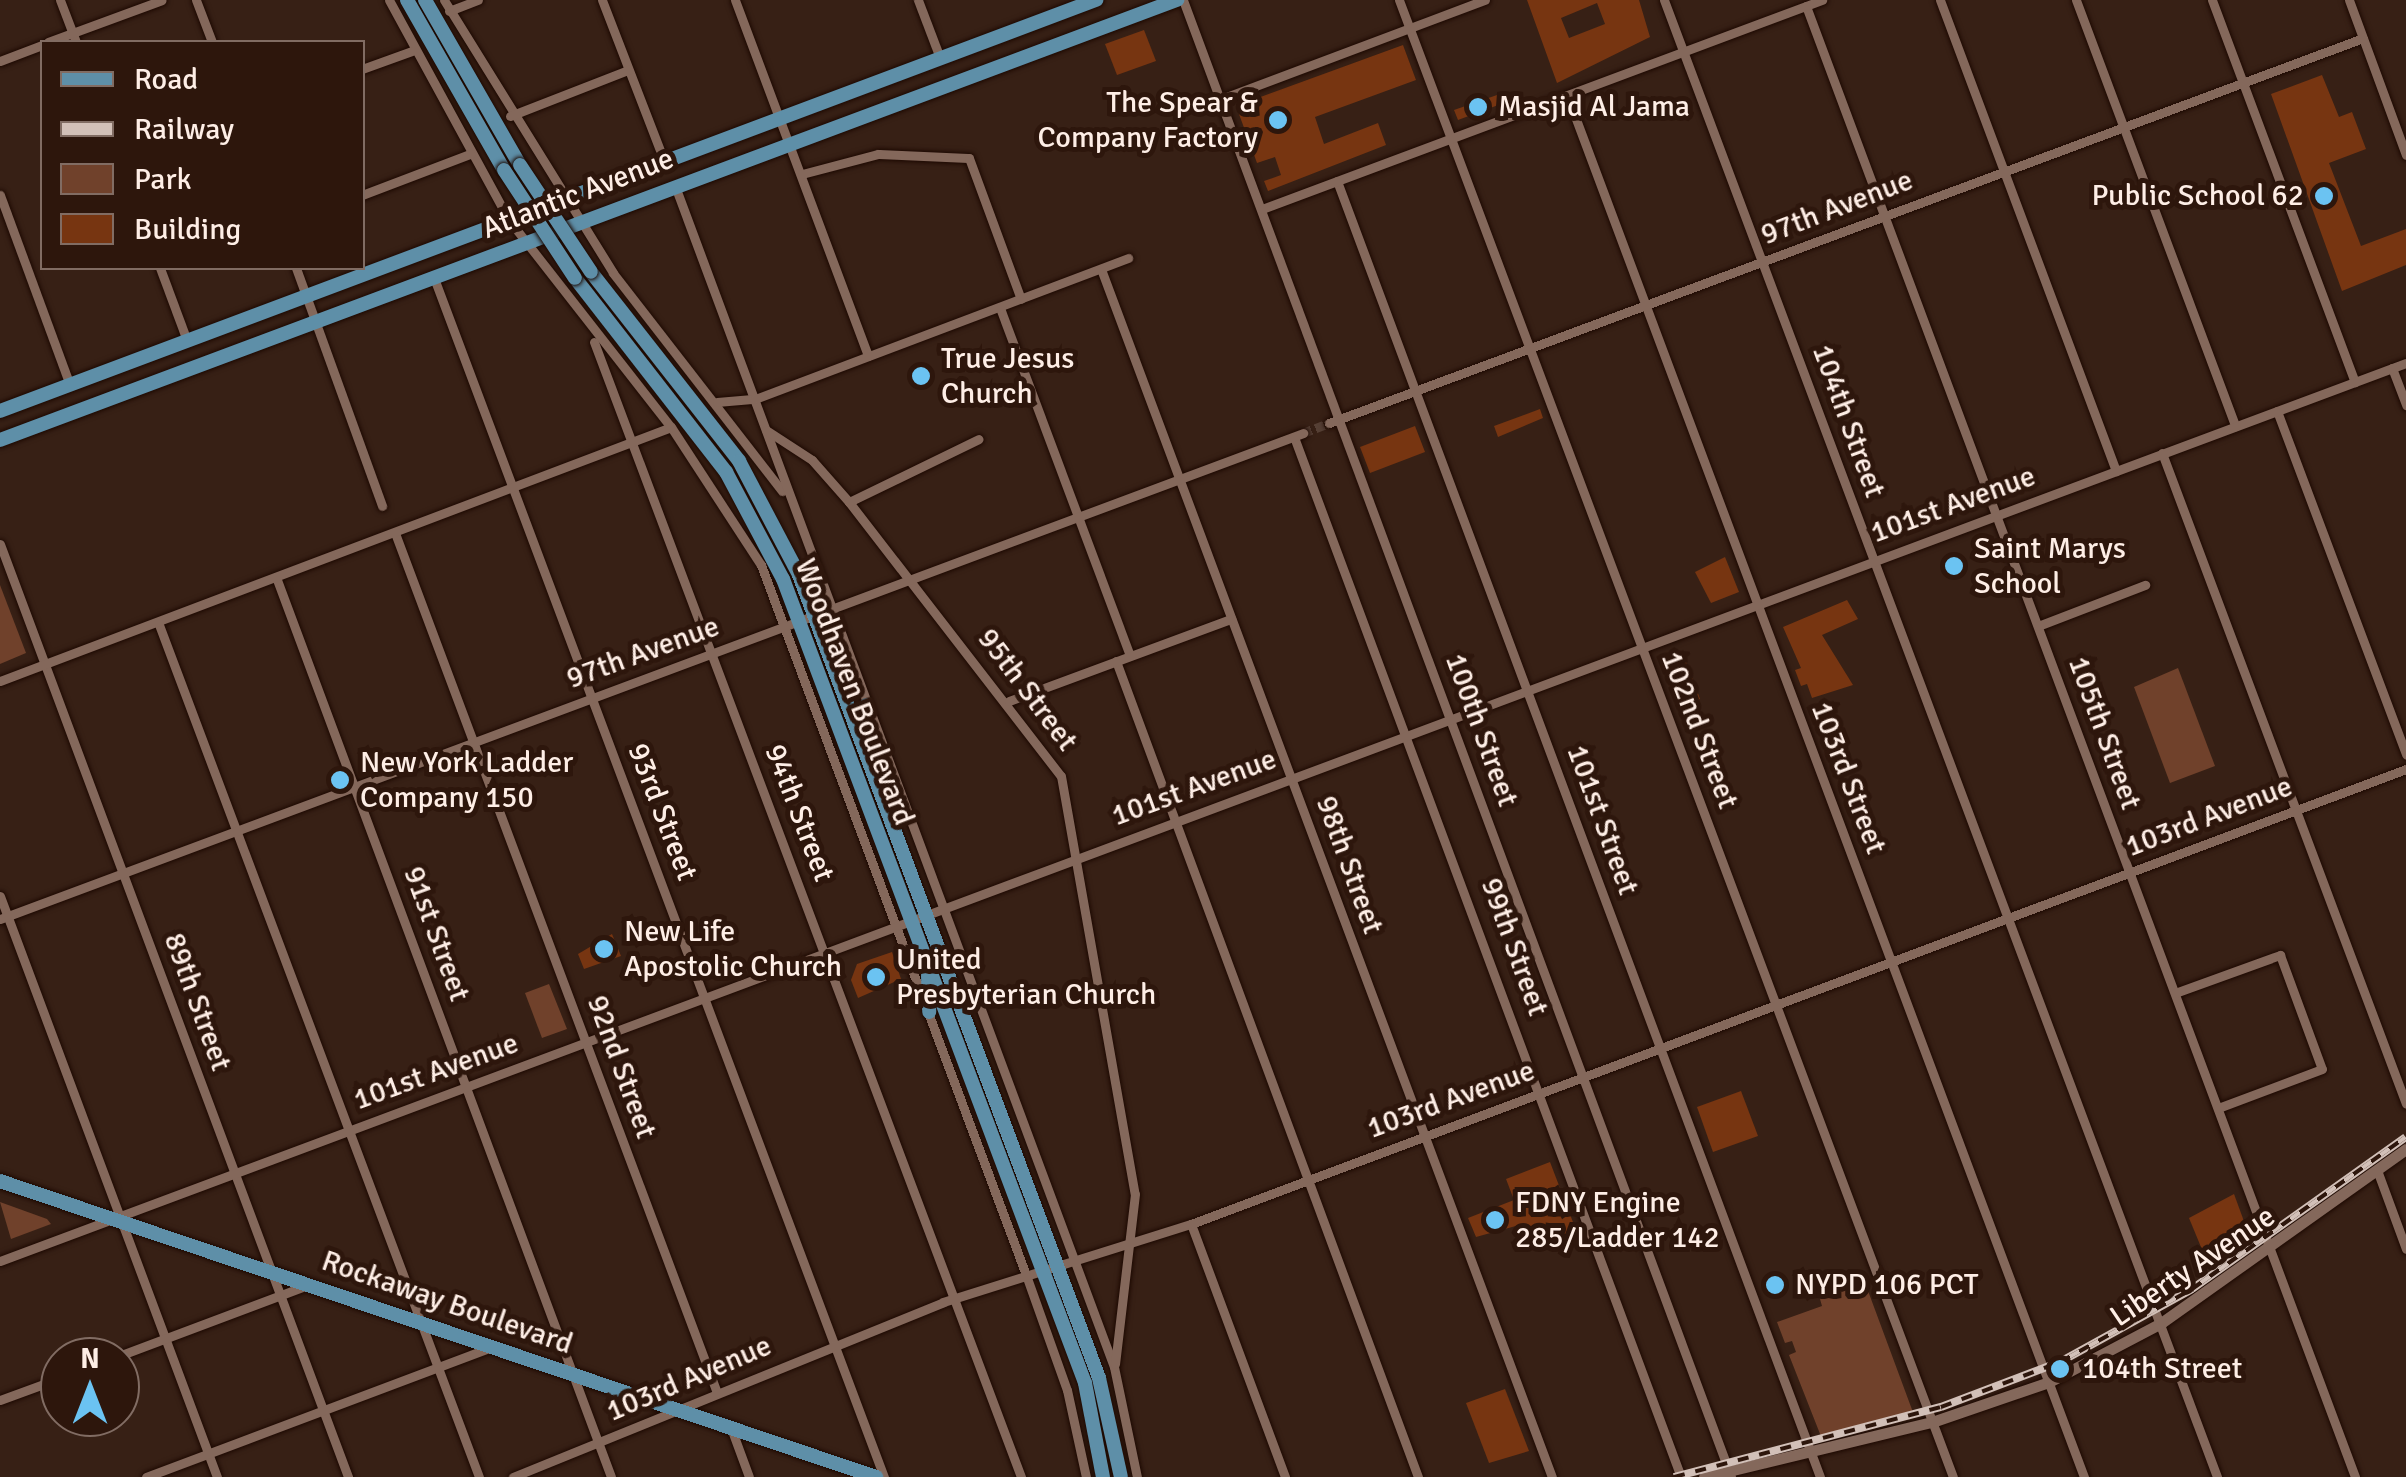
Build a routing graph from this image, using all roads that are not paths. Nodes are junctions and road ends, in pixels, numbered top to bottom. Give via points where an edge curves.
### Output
1 (60, 0) edge
2 (162, 0) edge
3 (196, 0) edge
4 (388, 0) edge
5 (407, 0) edge
6 (425, 0) edge
7 (444, 0) edge
8 (478, 0) edge
9 (602, 0) edge
10 (918, 0) edge
11 (1096, 0) edge
12 (1180, 0) edge
13 (1399, 0) edge
14 (1485, 0) edge
15 (1664, 0) edge
16 (1822, 0) edge
17 (1940, 0) edge
18 (2076, 0) edge
19 (2212, 0) edge
20 (2349, 0) edge
21 (739, 1) edge
22 (1806, 6) junction
23 (1058, 7) edge
24 (449, 11) junction
25 (1410, 28) junction
26 (74, 38) edge
27 (2363, 38) junction
28 (211, 40) edge
29 (40, 46) edge
30 (412, 52) junction
31 (1684, 52) junction
32 (940, 58) junction
33 (0, 61) edge
34 (365, 67) edge
35 (628, 70) junction
36 (2243, 82) junction
37 (1567, 95) junction
38 (1222, 99) junction
39 (510, 116) junction
40 (779, 118) junction
41 (2123, 126) junction
42 (1452, 138) junction
43 (789, 144) junction
44 (470, 154) junction
45 (2406, 155) edge
46 (664, 161) junction
47 (2004, 170) junction
48 (802, 174) junction
49 (1337, 181) junction
50 (675, 186) junction
51 (0, 194) edge
52 (365, 194) edge
53 (564, 200) junction
54 (1262, 209) junction
55 (1885, 217) junction
56 (508, 220) junction
57 (582, 224) junction
58 (526, 244) junction
59 (1128, 258) dead end
60 (1762, 262) junction
61 (161, 270) edge
62 (297, 270) edge
63 (1100, 270) junction
64 (434, 278) junction
65 (306, 293) junction
66 (1021, 299) junction
67 (1645, 306) junction
68 (1000, 308) junction
69 (316, 323) junction
70 (591, 335) junction
71 (186, 338) junction
72 (1530, 350) junction
73 (868, 356) junction
74 (2406, 362) edge
75 (2392, 368) junction
76 (2355, 382) junction
77 (70, 386) junction
78 (1414, 390) junction
79 (755, 399) junction
80 (716, 402) junction
81 (2406, 405) edge
82 (0, 410) edge
83 (2277, 411) junction
84 (1333, 421) junction
85 (671, 426) junction
86 (2235, 426) junction
87 (764, 428) junction
88 (1299, 435) joint
89 (979, 439) dead end
90 (0, 440) edge
91 (634, 443) junction
92 (2162, 454) junction
93 (2116, 471) junction
94 (1180, 481) junction
95 (514, 489) junction
96 (787, 497) junction
97 (849, 502) junction
98 (382, 506) dead end
99 (1996, 516) junction
100 (1078, 518) junction
101 (395, 533) junction
102 (0, 544) edge
103 (1874, 561) junction
104 (276, 577) junction
105 (908, 580) junction
106 (2144, 585) dead end
107 (1757, 605) junction
108 (831, 610) junction
109 (1231, 618) junction
110 (808, 619) junction
111 (158, 622) junction
112 (2038, 626) junction
113 (784, 627) junction
114 (1642, 648) junction
115 (713, 654) junction
116 (1130, 656) junction
117 (1116, 661) junction
118 (44, 664) junction
119 (0, 681) edge
120 (1527, 690) junction
121 (593, 698) junction
122 (1009, 701) junction
123 (866, 705) junction
124 (1450, 719) junction
125 (1410, 734) junction
126 (862, 740) junction
127 (474, 742) junction
128 (2406, 755) edge
129 (2406, 769) edge
130 (1291, 778) junction
131 (354, 787) junction
132 (2296, 811) junction
133 (1174, 822) junction
134 (237, 830) junction
135 (1078, 858) junction
136 (2130, 873) junction
137 (122, 874) junction
138 (0, 896) edge
139 (942, 909) junction
140 (926, 914) junction
141 (4, 918) edge
142 (2007, 918) junction
143 (904, 923) junction
144 (825, 953) junction
145 (1890, 961) junction
146 (928, 965) junction
147 (2175, 993) junction
148 (706, 998) junction
149 (1775, 1005) junction
150 (929, 1012) junction
151 (586, 1043) junction
152 (1661, 1048) junction
153 (1584, 1077) junction
154 (466, 1087) junction
155 (1541, 1093) junction
156 (2406, 1104) edge
157 (2218, 1108) junction
158 (349, 1131) junction
159 (1424, 1136) junction
160 (2406, 1149) edge
161 (2377, 1170) junction
162 (234, 1174) junction
163 (1308, 1180) junction
164 (0, 1181) edge
165 (119, 1218) junction
166 (1191, 1224) junction
167 (1134, 1244) junction
168 (0, 1246) edge
169 (2270, 1247) junction
170 (2406, 1248) edge
171 (2, 1260) edge
172 (1074, 1261) junction
173 (1058, 1266) junction
174 (271, 1272) junction
175 (1034, 1273) junction
176 (309, 1285) junction
177 (280, 1296) junction
178 (954, 1298) junction
179 (420, 1320) junction
180 (2161, 1324) junction
181 (165, 1338) junction
182 (834, 1344) junction
183 (494, 1346) junction
184 (140, 1348) edge
185 (1114, 1367) junction
186 (438, 1369) junction
187 (574, 1375) junction
188 (2049, 1382) junction
189 (40, 1385) edge
190 (717, 1393) junction
191 (0, 1400) edge
192 (323, 1410) junction
193 (678, 1410) junction
194 (1932, 1422) junction
195 (731, 1428) junction
196 (599, 1445) junction
197 (1811, 1452) junction
198 (209, 1454) junction
199 (1730, 1474) edge
200 (146, 1477) edge
201 (217, 1477) edge
202 (348, 1477) edge
203 (479, 1477) edge
204 (513, 1477) edge
205 (612, 1477) edge
206 (749, 1477) edge
207 (876, 1477) edge
208 (884, 1477) edge
209 (1021, 1477) edge
210 (1086, 1477) edge
211 (1103, 1477) edge
212 (1121, 1477) edge
213 (1137, 1477) edge
214 (1285, 1477) edge
215 (1418, 1477) edge
216 (1552, 1477) edge
217 (1681, 1477) edge
218 (1704, 1477) edge
219 (1820, 1477) edge
220 (1952, 1477) edge
221 (2084, 1477) edge
222 (2216, 1477) edge
223 (2355, 1477) edge

1 - 26 street
2 - 26 street
3 - 28 street
4 - 30 street
5 - 110 main road, Woodhaven Boulevard, bridge via 575,278 726,472
6 - 110 main road, Woodhaven Boulevard, bridge via 591,272 738,461
7 - 24 street, Woodhaven Boulevard
8 - 24 street
9 - 35 street
10 - 32 street
11 - 23 main road, Atlantic Avenue
12 - 38 street, 100th Street
12 - 43 main road, Atlantic Avenue
13 - 25 street, 102nd Street
14 - 25 street
15 - 31 street, 104th Street
16 - 22 street
17 - 47 street
18 - 41 street
19 - 36 street
20 - 27 street
21 - 40 street
22 - 31 street
22 - 55 street, 105th Street
23 - 32 main road, Atlantic Avenue
24 - 39 street, Woodhaven Boulevard
25 - 38 street
25 - 42 street, 102nd Street
27 - 36 street, 97th Avenue
27 - 45 street
29 - 33 street
30 - 34 street
30 - 44 street
31 - 37 street
31 - 60 street, 104th Street
32 - 40 main road, Atlantic Avenue
35 - 39 street
35 - 46 street
36 - 41 street, 97th Avenue
36 - 76 street
37 - 42 street
37 - 67 street, 103rd Street
38 - 54 street, 100th Street
39 - 53 street, Woodhaven Boulevard
40 - 43 street
40 - 46 main road, Atlantic Avenue
41 - 47 street, 97th Avenue
41 - 86 street
42 - 49 street
42 - 72 street, 102nd Street
43 - 48 street
43 - 50 main road, Atlantic Avenue
44 - 52 street
44 - 56 street
46 - 53 main road, Atlantic Avenue
47 - 55 street, 97th Avenue
47 - 93 street
48 - 66 street via 878,154 970,158
48 - 73 street
49 - 54 street
49 - 78 street, 101st Street
50 - 57 main road, Atlantic Avenue
50 - 79 street
51 - 77 street
53 - 56 main road, Atlantic Avenue
53 - 57 street, Woodhaven Boulevard
54 - 84 street, 100th Street
55 - 60 street, 97th Avenue
55 - 99 street, 105th Street
56 - 58 street, Woodhaven Boulevard
56 - 65 main road, Atlantic Avenue
57 - 58 main road, Atlantic Avenue
57 - 80 street, Woodhaven Boulevard
58 - 64 main road, Atlantic Avenue
58 - 70 street, Woodhaven Boulevard
59 - 63 street
60 - 67 street, 97th Avenue
60 - 103 street, 104th Street
61 - 71 street
62 - 65 street
63 - 66 street
63 - 94 street, 98th Street
64 - 69 main road, Atlantic Avenue
64 - 95 street, 93rd Street
65 - 69 street
65 - 71 main road, Atlantic Avenue
66 - 68 street
67 - 72 street, 97th Avenue
67 - 107 street, 103rd Street
68 - 73 street
68 - 100 street
69 - 90 main road, Atlantic Avenue
69 - 98 street
70 - 85 street, Woodhaven Boulevard
70 - 91 street, 94th Street
71 - 77 main road, Atlantic Avenue
72 - 78 street, 97th Avenue
72 - 114 street, 102nd Street
73 - 79 street
74 - 75 street, 101st Avenue
75 - 76 street, 101st Avenue
75 - 81 street
76 - 83 street, 101st Avenue
77 - 82 main road, Atlantic Avenue
78 - 84 street, 97th Avenue
78 - 120 street, 101st Street
79 - 80 street
79 - 87 street
80 - 96 street, Woodhaven Boulevard
83 - 86 street, 101st Avenue
83 - 128 street
84 - 124 street, 100th Street
85 - 91 street
85 - 113 street, Woodhaven Boulevard via 761,565
86 - 92 street, 101st Avenue
87 - 96 street, Woodhaven Boulevard
87 - 97 street, 95th Street via 812,460
88 - 94 street, 97th Avenue
88 - 125 street, 99th Street
89 - 97 street
91 - 95 street
91 - 115 street, 94th Street
92 - 93 street, 101st Avenue
92 - 132 street
93 - 99 street, 101st Avenue
94 - 100 street, 97th Avenue
94 - 109 street, 98th Street
95 - 101 street
95 - 121 street, 93rd Street
96 - 108 street, Woodhaven Boulevard
97 - 105 street, 95th Street
99 - 103 street, 101st Avenue
99 - 112 street, 105th Street
100 - 105 street, 97th Avenue
100 - 116 street
101 - 104 street
101 - 127 street, 92nd Street
102 - 118 street, 89th Street
103 - 107 street, 101st Avenue
103 - 142 street, 104th Street
104 - 111 street
104 - 131 street, 91st Street
105 - 108 street, 97th Avenue
105 - 122 street, 95th Street
106 - 112 street
107 - 114 street, 101st Avenue
107 - 145 street, 103rd Street
108 - 110 street, 97th Avenue
108 - 123 street, Woodhaven Boulevard
109 - 116 street
109 - 130 street, 98th Street
110 - 113 street, 97th Avenue
110 - 126 main road, Woodhaven Boulevard
110 - 143 main road, Woodhaven Boulevard
111 - 118 street
111 - 134 street
112 - 136 street, 105th Street
113 - 115 street, 97th Avenue
113 - 143 street, Woodhaven Boulevard
114 - 120 street, 101st Avenue
114 - 149 street, 102nd Street
115 - 121 street, 97th Avenue
115 - 144 street, 94th Street
116 - 117 street
117 - 122 street
117 - 133 street
118 - 119 street
118 - 137 street, 89th Street
120 - 124 street, 101st Avenue
120 - 152 street, 101st Street
121 - 127 street, 97th Avenue
121 - 148 street, 93rd Street
122 - 135 street, 95th Street via 1056,763
123 - 126 main road
123 - 139 street, Woodhaven Boulevard
124 - 125 street, 101st Avenue
124 - 153 street, 100th Street
125 - 130 street, 101st Avenue
125 - 155 street, 99th Street
126 - 140 main road, Woodhaven Boulevard
127 - 131 street, 97th Avenue
127 - 151 street, 92nd Street
129 - 132 street, 103rd Avenue
130 - 133 street, 101st Avenue
130 - 159 street, 98th Street
131 - 134 street, 97th Avenue
131 - 154 street, 91st Street
132 - 136 street, 103rd Avenue
132 - 156 street
133 - 135 street, 101st Avenue
133 - 163 street
134 - 137 street, 97th Avenue
134 - 158 street
135 - 139 street, 101st Avenue
135 - 167 street, 95th Street via 1133,1184
136 - 142 street, 103rd Avenue
136 - 147 street, 105th Street
137 - 141 street, 97th Avenue
137 - 162 street, 89th Street
138 - 141 street
139 - 140 street, 101st Avenue
139 - 172 street, Woodhaven Boulevard
140 - 143 street, 101st Avenue
140 - 173 main road, Woodhaven Boulevard
141 - 165 street
142 - 145 street, 103rd Avenue
142 - 180 street, 104th Street
143 - 144 street, 101st Avenue
143 - 146 main road, Woodhaven Boulevard
143 - 150 street, Woodhaven Boulevard
144 - 148 street, 101st Avenue
144 - 178 street, 94th Street
145 - 149 street, 103rd Avenue
145 - 188 street, 103rd Street
146 - 150 main road
146 - 175 main road, Woodhaven Boulevard
147 - 157 street, 105th Street
147 - 157 street via 2280,954 2322,1069
148 - 151 street, 101st Avenue
148 - 182 street, 93rd Street
149 - 152 street, 103rd Avenue
149 - 194 street, 102nd Street
150 - 175 street, Woodhaven Boulevard
151 - 154 street, 101st Avenue
151 - 190 street, 92nd Street
152 - 153 street, 103rd Avenue
152 - 197 street, 101st Street
153 - 155 street, 103rd Avenue
153 - 199 street, 100th Street
154 - 158 street, 101st Avenue
154 - 187 street, 91st Street
155 - 159 street, 103rd Avenue
155 - 217 street, 99th Street
157 - 169 street, 105th Street
158 - 162 street, 101st Avenue
158 - 179 street
159 - 163 street, 103rd Avenue
159 - 216 street, 98th Street
160 - 161 street, Liberty Avenue
161 - 169 street, Liberty Avenue
161 - 170 street
162 - 165 street, 101st Avenue
162 - 174 street, 89th Street
163 - 166 street, 103rd Avenue
163 - 215 street
164 - 165 main road, Rockaway Boulevard
165 - 171 street, 101st Avenue
165 - 174 main road, Rockaway Boulevard
165 - 181 street
166 - 167 street, 103rd Avenue
166 - 214 street
167 - 172 street, 103rd Avenue
167 - 185 street, 95th Street
168 - 171 street
169 - 180 street, Liberty Avenue
169 - 223 street, 105th Street
172 - 173 street, 103rd Avenue
172 - 185 street, Woodhaven Boulevard
173 - 175 street, 103rd Avenue
173 - 212 main road, Woodhaven Boulevard via 1110,1414
174 - 176 main road, Rockaway Boulevard
174 - 177 street, 89th Street
175 - 178 street, 103rd Avenue
175 - 210 street, Woodhaven Boulevard
175 - 211 main road, Woodhaven Boulevard via 1085,1383
176 - 177 street
176 - 179 main road, Rockaway Boulevard
177 - 181 street
177 - 192 street, 89th Street
178 - 182 street, 103rd Avenue
178 - 209 street, 94th Street
179 - 183 main road, Rockaway Boulevard
179 - 186 street
180 - 188 street, Liberty Avenue
180 - 222 street, 104th Street
181 - 184 street
181 - 198 street
182 - 190 street, 103rd Avenue
182 - 208 street, 93rd Street
183 - 186 street
183 - 187 main road, Rockaway Boulevard
185 - 213 street, Woodhaven Boulevard
186 - 192 street
186 - 203 street
187 - 193 main road, Rockaway Boulevard
187 - 196 street, 91st Street
188 - 194 street, Liberty Avenue
188 - 221 street, 103rd Street
189 - 191 street
190 - 193 street, 103rd Avenue
192 - 198 street
192 - 202 street, 89th Street
193 - 195 main road, Rockaway Boulevard
193 - 196 street, 103rd Avenue
194 - 197 street, Liberty Avenue
194 - 220 street, 102nd Street
195 - 206 street
195 - 207 main road, Rockaway Boulevard
196 - 204 street, 103rd Avenue
196 - 205 street, 91st Street
197 - 199 street, Liberty Avenue
197 - 219 street, 101st Street
198 - 200 street
198 - 201 street
199 - 218 street, Liberty Avenue

